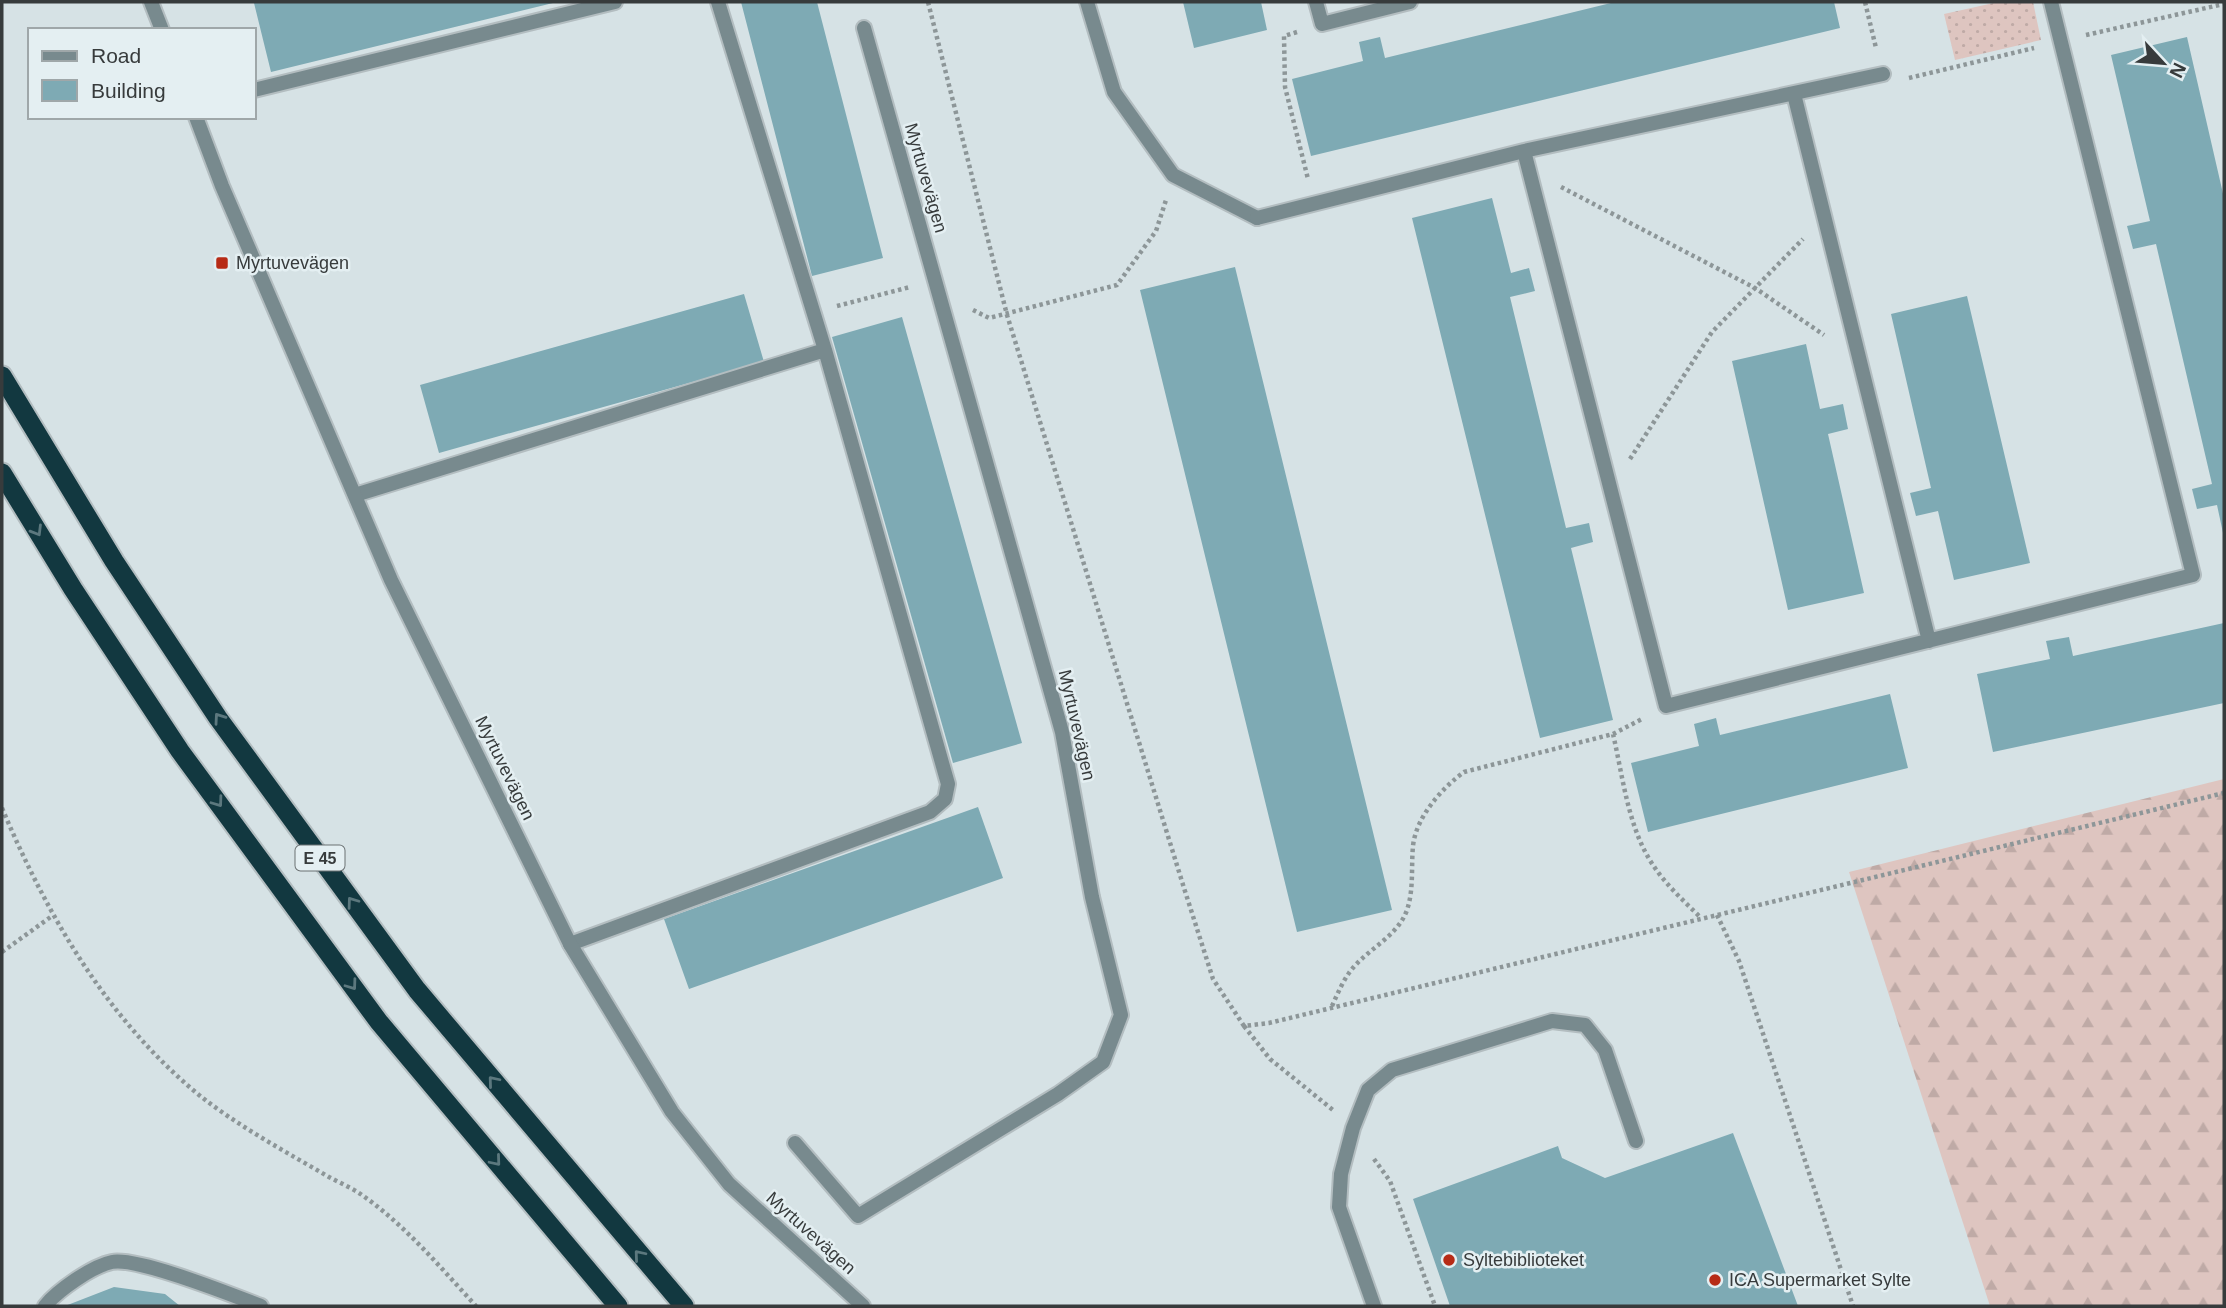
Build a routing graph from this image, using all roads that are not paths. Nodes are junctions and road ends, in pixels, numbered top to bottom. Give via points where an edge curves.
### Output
1 (151, 2) edge
2 (615, 2) edge
3 (718, 2) edge
4 (1087, 2) edge
5 (1316, 2) edge
6 (1410, 2) edge
7 (2051, 2) edge
8 (161, 28) edge
9 (864, 28) dead end
10 (1883, 74) road end
11 (256, 90) edge
12 (1794, 94) junction
13 (197, 119) edge
14 (1524, 151) junction
15 (825, 350) junction
16 (2, 376) edge
17 (2, 473) edge
18 (355, 495) junction
19 (1929, 641) junction
20 (570, 944) junction
21 (1636, 1141) dead end
22 (795, 1143) dead end
23 (45, 1306) edge
24 (261, 1306) edge
25 (618, 1306) edge
26 (684, 1306) edge
27 (863, 1306) edge
28 (1374, 1306) edge

1 - 8 street
2 - 11 street
3 - 15 street
4 - 14 street via 1114,92 1173,175 1257,218
5 - 6 street via 1322,23
7 - 19 street via 2193,575
9 - 22 street, Myrtuvevägen via 1062,732 1092,897 1121,1015 1103,1062 858,1216
10 - 12 street
12 - 14 street
12 - 19 street
13 - 18 street, Myrtuvevägen
14 - 19 street via 1666,706
15 - 18 street
15 - 20 street via 948,784 945,799 930,812
26 -> 16 highway, E 45 via 409,979 218,718 114,561
17 -> 25 highway, E 45 via 72,589 180,751 379,1022
18 - 20 street, Myrtuvevägen via 391,580
20 - 27 street, Myrtuvevägen via 672,1112 729,1184
21 - 28 street via 1605,1050 1585,1025 1552,1021 1392,1070 1368,1090 1353,1128 1340,1185 1339,1207
23 - 24 street via 67,1284 112,1262 167,1272

